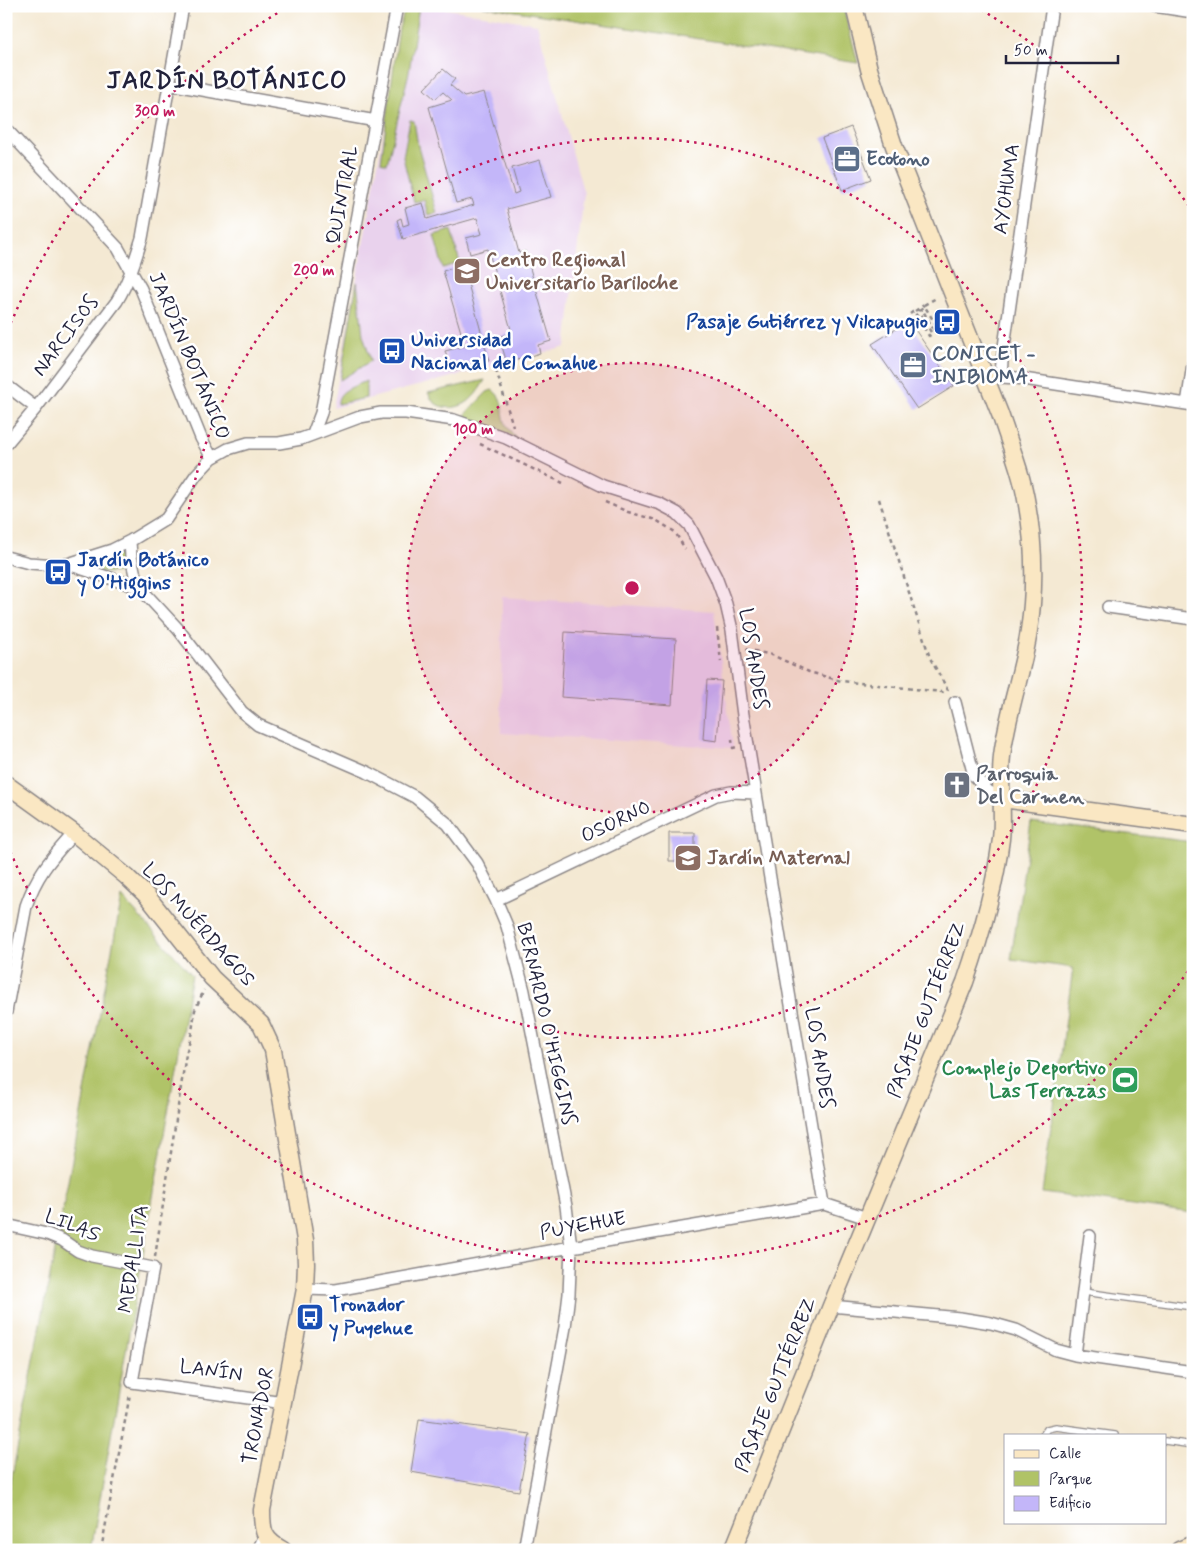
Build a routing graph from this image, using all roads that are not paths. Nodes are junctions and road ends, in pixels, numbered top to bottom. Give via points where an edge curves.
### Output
1 (183, 6) edge
2 (397, 6) edge
3 (854, 6) edge
4 (1052, 6) edge
5 (1154, 6) edge
6 (1193, 12) edge
7 (169, 84) junction
8 (376, 121) junction
9 (6, 130) edge
10 (132, 272) junction
11 (1193, 364) edge
12 (994, 379) junction
13 (6, 385) edge
14 (1190, 404) edge
15 (36, 408) junction
16 (313, 434) junction
17 (6, 444) edge
18 (212, 458) junction
19 (130, 541) junction
20 (6, 557) edge
21 (68, 564) junction
22 (140, 588) junction
23 (1108, 607) dead end
24 (1193, 619) edge
25 (955, 702) road end
26 (6, 784) edge
27 (756, 793) junction
28 (1002, 799) junction
29 (1193, 825) edge
30 (74, 834) junction
31 (496, 900) junction
32 (6, 1012) edge
33 (824, 1204) junction
34 (867, 1218) junction
35 (6, 1224) edge
36 (1090, 1236) dead end
37 (571, 1247) junction
38 (153, 1268) joint
39 (305, 1289) junction
40 (1084, 1292) junction
41 (831, 1306) junction
42 (1193, 1306) edge
43 (1075, 1355) junction
44 (1193, 1372) edge
45 (132, 1382) joint
46 (284, 1403) junction
47 (1044, 1434) edge
48 (1108, 1434) edge
49 (1166, 1441) edge
50 (1193, 1444) edge
51 (261, 1543) edge
52 (1193, 1544) edge
53 (283, 1550) edge
54 (524, 1550) edge
55 (733, 1550) edge
56 (1179, 1550) edge

1 - 7 street, NARCISOS
2 - 8 street, QUINTRAL
3 - 12 main road, PASAJE GUTIÉRREZ via 869,69 894,146 951,291
4 - 12 street, AYOHUMA via 1002,360
5 - 6 street
7 - 8 street
7 - 10 street, NARCISOS via 142,238
8 - 16 street, QUINTRAL via 321,413
9 - 10 street, JARDÍN BOTÁNICO via 118,248
10 - 15 street, NARCISOS via 116,301
10 - 18 street, JARDÍN BOTÁNICO via 200,438
11 - 14 street
12 - 14 street
12 - 28 main road, PASAJE GUTIÉRREZ via 1027,504 1033,591 1020,678 1004,740
13 - 15 street
15 - 17 street, NARCISOS
16 - 18 street via 279,443 248,443
16 - 27 street, LOS ANDES via 374,414 406,413 454,420 506,438 603,486 660,504 677,513 689,525 726,604
18 - 19 street, JARDÍN BOTÁNICO via 196,475 166,519
19 - 21 street, JARDÍN BOTÁNICO
19 - 22 street, BERNARDO O'HIGGINS
20 - 21 street, JARDÍN BOTÁNICO via 28,563
21 - 22 street, BERNARDO O'HIGGINS
22 - 31 street, BERNARDO O'HIGGINS via 178,629 242,712 258,725 367,772 415,797 448,824 477,864
23 - 24 street
25 - 28 street via 974,776 988,791
26 - 30 main road, LOS MUÉRDAGOS
27 - 31 street, OSORNO via 716,795
27 - 33 street, LOS ANDES
28 - 29 main road
28 - 34 main road, PASAJE GUTIÉRREZ via 1001,838 978,945
30 - 32 street via 41,871 32,890 26,906
30 - 39 main road, LOS MUÉRDAGOS via 147,896 212,978 261,1024 273,1050 305,1240
31 - 37 street, BERNARDO O'HIGGINS via 524,991
33 - 34 street, PUYEHUE
33 - 37 street, PUYEHUE
34 - 41 main road, PASAJE GUTIÉRREZ
35 - 38 street, LILAS via 48,1234 92,1256
36 - 40 street
37 - 39 street, PUYEHUE via 336,1290
37 - 54 street, BERNARDO O'HIGGINS via 565,1327
38 - 45 street, MEDALLITA
39 - 46 main road, TRONADOR
40 - 42 lane
40 - 43 street
41 - 43 street via 991,1324 1016,1330 1056,1350
41 - 55 main road, PASAJE GUTIÉRREZ
43 - 44 street
45 - 46 street, LANÍN
46 - 51 main road, TRONADOR via 262,1510
47 - 48 lane via 1047,1429 1056,1427
49 - 50 lane
51 - 53 main road
52 - 56 main road

